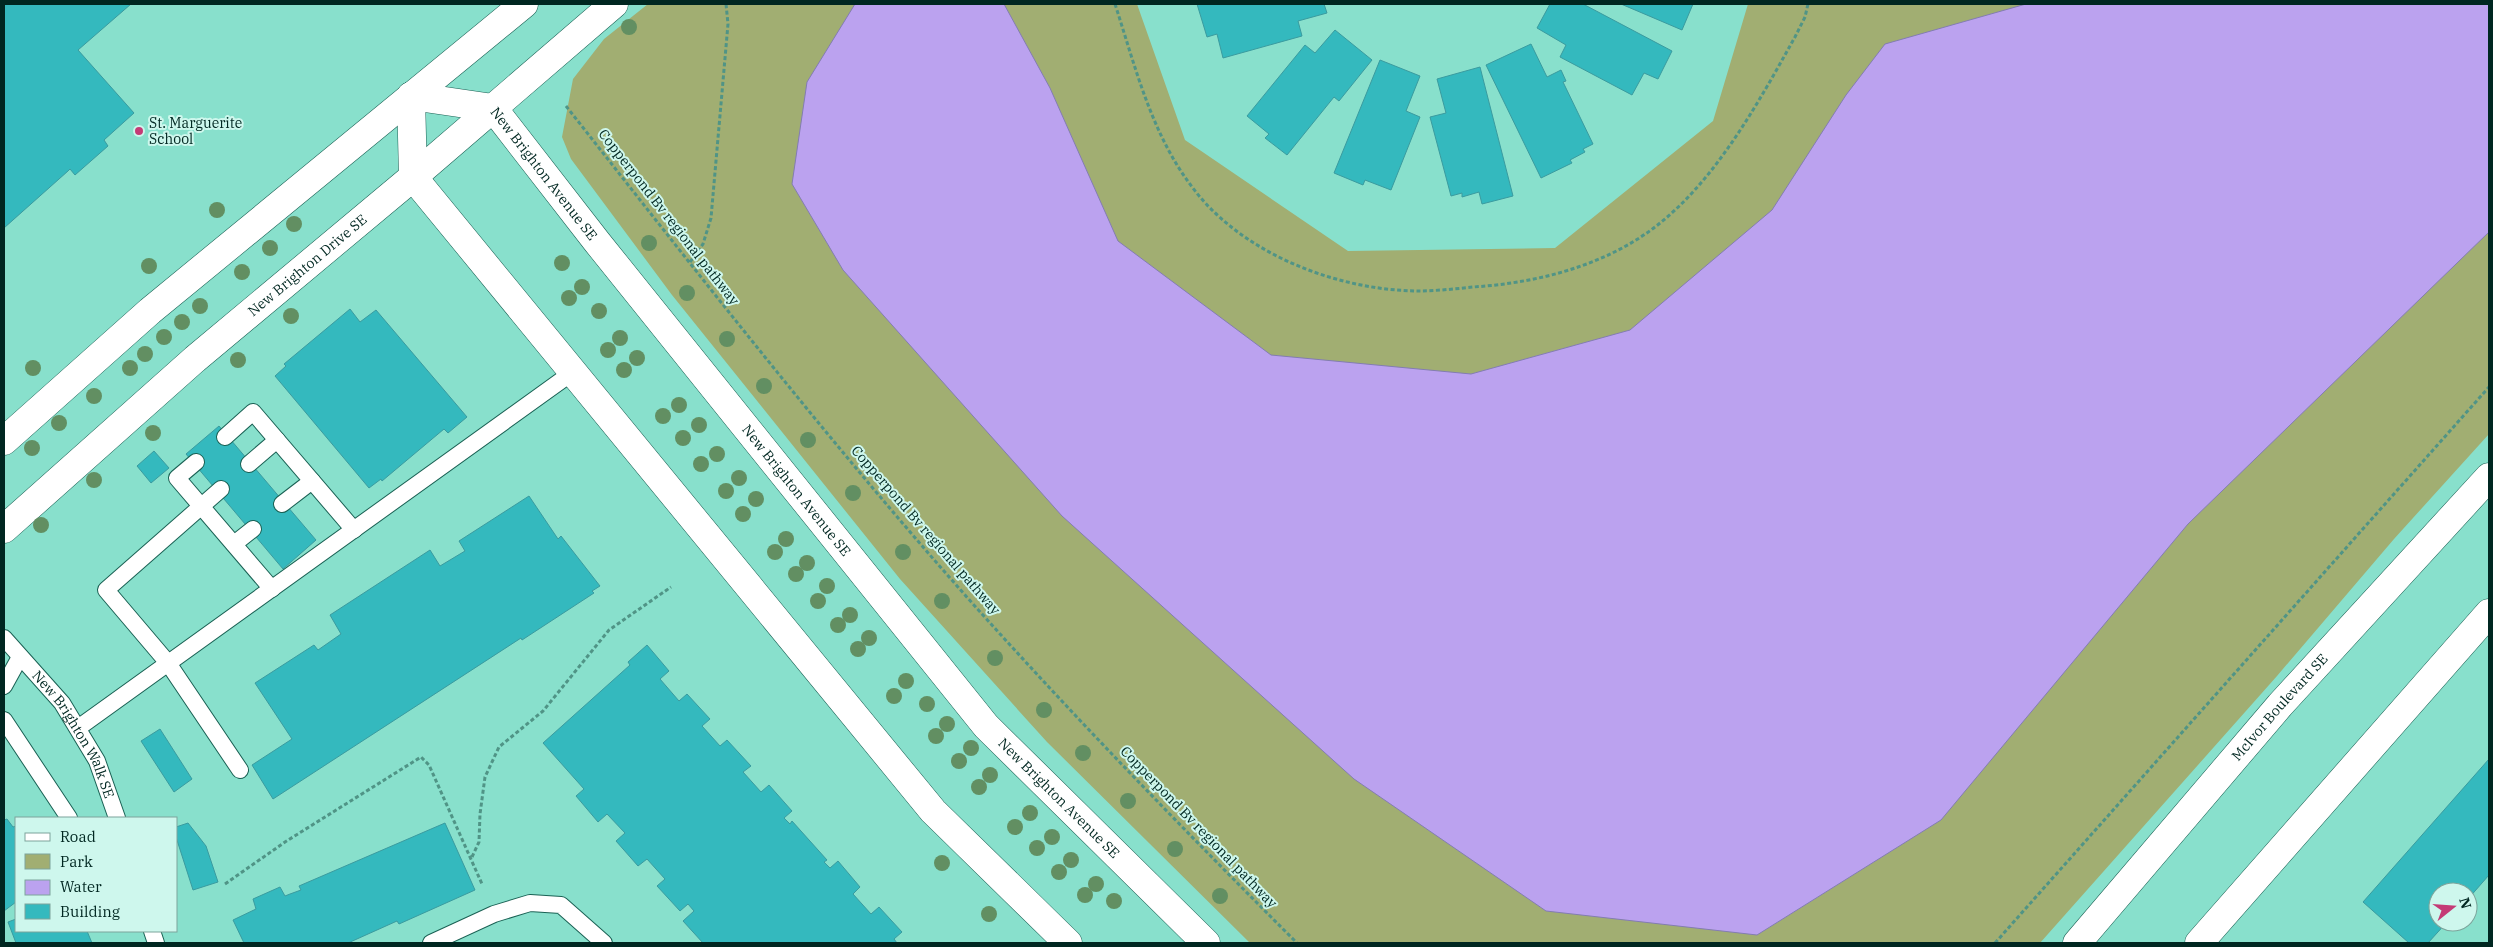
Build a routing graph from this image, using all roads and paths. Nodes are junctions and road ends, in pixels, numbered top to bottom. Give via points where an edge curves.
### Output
1 (524, 4) edge
2 (614, 4) edge
3 (726, 4) edge
4 (1115, 4) edge
5 (1808, 4) edge
6 (411, 96) junction
7 (566, 106) dead end
8 (493, 108) junction
9 (413, 177) junction
10 (690, 262) junction
11 (573, 372) junction
12 (2489, 387) edge
13 (224, 437) dead end
14 (277, 440) junction
15 (4, 441) edge
16 (196, 462) dead end
17 (249, 464) dead end
18 (2489, 477) edge
19 (312, 481) junction
20 (221, 489) dead end
21 (282, 504) dead end
22 (201, 506) junction
23 (252, 528) dead end
24 (4, 529) edge
25 (354, 530) junction
26 (234, 544) junction
27 (671, 587) dead end
28 (272, 589) junction
29 (2489, 613) edge
30 (4, 638) edge
31 (20, 657) junction
32 (168, 663) junction
33 (4, 686) edge
34 (4, 720) edge
35 (78, 728) junction
36 (240, 770) dead end
37 (68, 817) edge
38 (117, 817) edge
39 (472, 857) junction
40 (225, 884) dead end
41 (482, 884) dead end
42 (431, 943) edge
43 (604, 943) edge
44 (1068, 943) edge
45 (1206, 943) edge
46 (1297, 943) edge
47 (1996, 943) edge
48 (2077, 943) edge
49 (2199, 943) edge

1 - 6 street
2 - 8 street, New Brighton Drive SE
3 - 10 path via 728,24 712,211 703,244
4 - 5 path via 1146,102 1162,139 1180,170 1213,211 1237,231 1282,259 1342,280 1416,291 1497,285 1553,275 1614,252 1653,229 1683,204 1719,161 1782,60 1805,17
6 - 8 street, New Brighton Avenue SE
6 - 9 street
6 - 15 street via 150,311
7 - 10 path, Copperpond Bv regional pathway
8 - 9 street, New Brighton Drive SE
8 - 45 street, New Brighton Avenue SE via 986,726
9 - 11 street
9 - 24 street, New Brighton Drive SE via 195,359
10 - 46 path, Copperpond Bv regional pathway via 865,478 964,594 1076,718
11 - 25 lane
11 - 44 street via 933,811
12 - 47 path
13 - 14 lane via 253,412
14 - 17 lane
14 - 19 lane
16 - 22 lane via 177,478
18 - 48 street, McIvor Boulevard SE via 2280,706
19 - 21 lane
19 - 25 lane
20 - 22 lane
22 - 26 lane
22 - 32 lane via 106,590
23 - 26 lane
25 - 28 lane
26 - 28 lane
27 - 39 path via 609,630 543,711 499,747 485,777 479,842
28 - 32 lane
29 - 49 street
30 - 31 lane, New Brighton Walk SE
31 - 33 lane, New Brighton Walk SE
31 - 35 lane, New Brighton Walk SE via 62,703
32 - 35 lane
32 - 36 lane
34 - 37 lane
35 - 38 lane, New Brighton Walk SE via 97,761
39 - 40 path via 429,765 421,757 285,842
39 - 41 path
42 - 43 lane via 494,914 530,903 561,905

